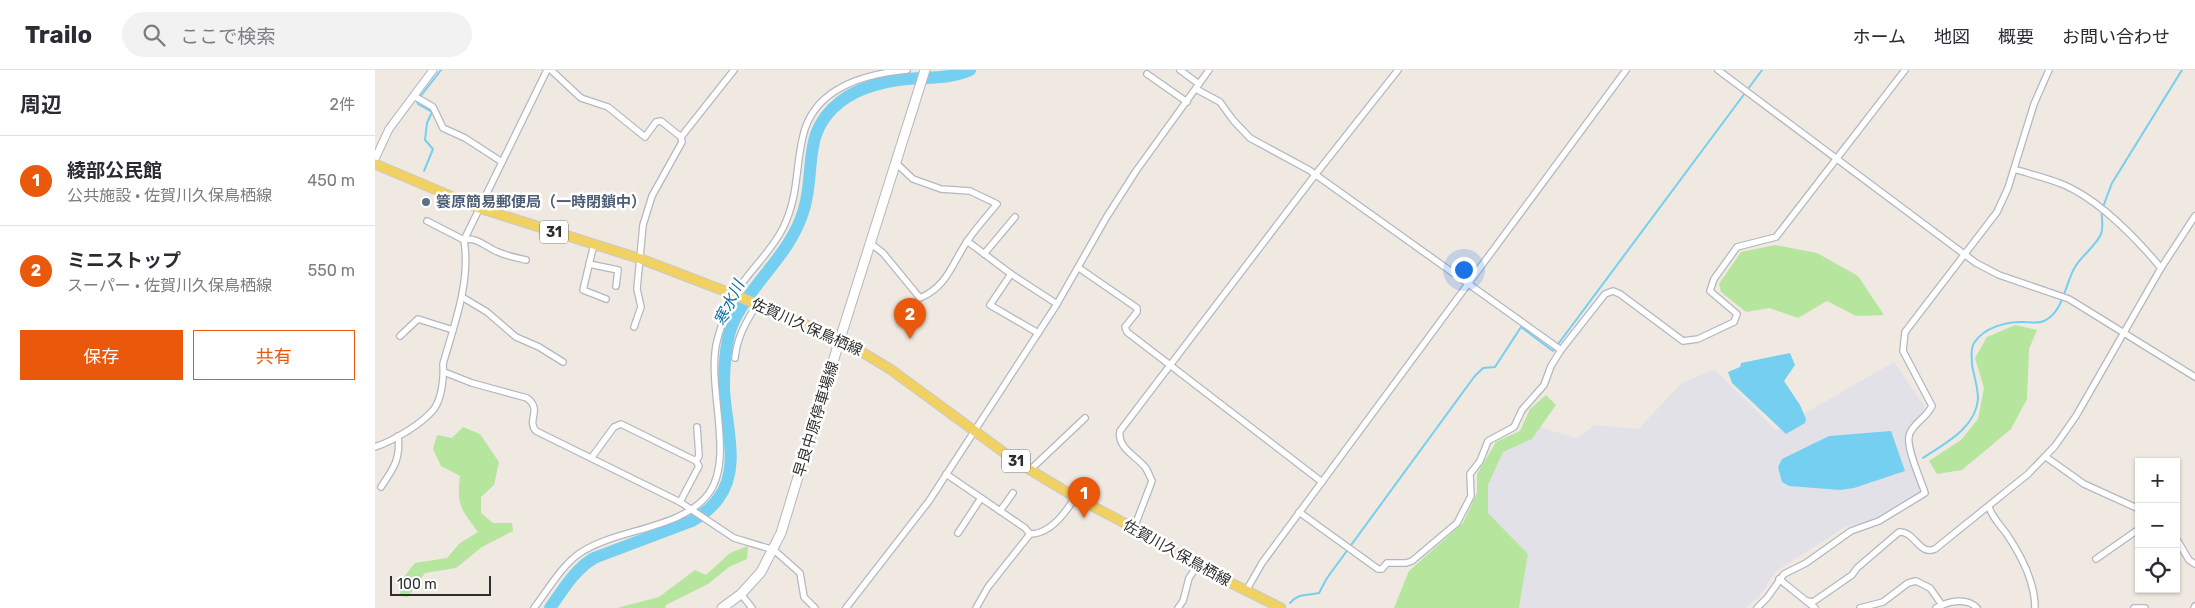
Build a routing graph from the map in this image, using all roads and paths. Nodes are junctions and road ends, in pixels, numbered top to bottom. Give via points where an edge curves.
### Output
1 (433, 70) edge
2 (549, 70) edge
3 (734, 70) edge
4 (907, 70) edge
5 (925, 70) edge
6 (1181, 70) edge
7 (1209, 70) edge
8 (1398, 70) edge
9 (1626, 70) edge
10 (1718, 70) edge
11 (1905, 70) edge
12 (2049, 70) edge
13 (1147, 74) dead end
14 (1197, 86) junction
15 (417, 98) junction
16 (1187, 102) junction
17 (681, 137) junction
18 (375, 159) edge
19 (1837, 160) junction
20 (502, 162) junction
21 (895, 162) junction
22 (375, 164) edge
23 (2014, 169) junction
24 (1315, 175) junction
25 (479, 208) junction
26 (2195, 216) edge
27 (1015, 217) dead end
28 (427, 221) dead end
29 (464, 240) junction
30 (967, 241) junction
31 (870, 243) junction
32 (594, 244) junction
33 (984, 254) junction
34 (1965, 255) junction
35 (641, 259) junction
36 (526, 260) dead end
37 (589, 264) junction
38 (1079, 268) junction
39 (2161, 268) junction
40 (1011, 274) junction
41 (1469, 283) junction
42 (616, 286) dead end
43 (735, 295) junction
44 (462, 297) junction
45 (606, 299) dead end
46 (757, 304) junction
47 (1057, 304) junction
48 (634, 327) dead end
49 (453, 330) junction
50 (2125, 333) junction
51 (1038, 334) junction
52 (400, 336) dead end
53 (840, 339) junction
54 (1561, 350) junction
55 (735, 358) dead end
56 (563, 362) dead end
57 (1170, 366) junction
58 (444, 372) junction
59 (2195, 377) edge
60 (1085, 418) dead end
61 (697, 427) dead end
62 (974, 430) junction
63 (398, 436) junction
64 (375, 447) edge
65 (593, 457) junction
66 (2046, 457) junction
67 (696, 461) junction
68 (1030, 470) junction
69 (946, 474) junction
70 (1321, 482) junction
71 (381, 487) dead end
72 (1013, 493) dead end
73 (1075, 497) junction
74 (981, 498) junction
75 (680, 502) junction
76 (1989, 507) junction
77 (2135, 507) edge
78 (691, 509) junction
79 (1000, 511) junction
80 (1299, 512) junction
81 (1134, 528) junction
82 (2135, 532) edge
83 (958, 533) dead end
84 (1030, 534) junction
85 (2180, 545) edge
86 (774, 550) junction
87 (2096, 559) dead end
88 (2195, 564) edge
89 (1197, 566) junction
90 (1779, 579) junction
91 (1246, 591) junction
92 (741, 594) junction
93 (1807, 601) junction
94 (1939, 607) edge
95 (534, 608) edge
96 (722, 608) edge
97 (752, 608) edge
98 (815, 608) edge
99 (846, 608) edge
100 (976, 608) edge
101 (1178, 608) edge
102 (1281, 608) edge
103 (1757, 608) edge
104 (1815, 608) edge
105 (1860, 608) edge
106 (1977, 608) edge
107 (2035, 608) edge
108 (2134, 608) edge
109 (2145, 608) edge

1 - 15 street
2 - 17 street via 581,98 608,107 645,137 656,122 661,121
2 - 20 street
3 - 17 street
4 - 43 street via 883,72 846,84 815,110 803,134 795,197 783,228
5 - 21 main road, 早良中原停車場線
6 - 14 street
7 - 14 street
8 - 24 street
9 - 41 street
10 - 19 street
11 - 19 street
12 - 23 street via 2026,125
13 - 16 street
14 - 16 street
14 - 24 street via 1220,102 1251,138
15 - 18 street via 389,129
15 - 20 street via 433,108 443,128
16 - 38 street via 1131,179
17 - 35 street via 682,142 652,196 643,225
19 - 34 street
19 - 54 street via 1776,237 1737,247 1714,279 1711,291 1737,314 1734,322 1698,339 1683,341 1620,294 1609,291
20 - 25 street
21 - 30 street via 913,179 941,189 970,191 997,204
21 - 31 main road, 早良中原停車場線
22 - 25 main road, 佐賀川久保鳥栖線 / 31
23 - 34 street via 1997,212
23 - 39 street via 2063,184 2099,208 2135,238
24 - 41 street
24 - 57 street
25 - 29 street
25 - 32 main road, 佐賀川久保鳥栖線 / 31
26 - 39 street
27 - 33 street
28 - 29 street
29 - 36 street via 482,243 497,252
29 - 44 street
30 - 31 street via 947,278 931,293 920,298 883,253
30 - 33 street
31 - 53 main road, 早良中原停車場線
32 - 35 main road, 佐賀川久保鳥栖線 / 31
32 - 37 street
33 - 40 street
34 - 50 street via 1999,275 2059,294
34 - 90 street via 1905,332 1903,351 1932,406 1909,433 1908,443 1925,493 1879,521 1851,531
35 - 43 main road, 佐賀川久保鳥栖線 / 31
35 - 48 street via 637,289 641,307
37 - 42 street via 619,270
37 - 45 street via 583,290
38 - 47 street
38 - 57 street via 1137,308 1125,327 1127,332
39 - 50 street
40 - 47 street
40 - 51 street via 990,305
41 - 54 street
41 - 70 street
43 - 46 main road, 佐賀川久保鳥栖線 / 31
43 - 78 street via 717,341 715,400 719,469 709,493
44 - 49 street
44 - 56 street via 487,312 516,337
46 - 53 main road, 佐賀川久保鳥栖線 / 31
46 - 55 street via 742,330
47 - 51 street
49 - 52 street via 417,319
49 - 58 street via 443,364
50 - 59 street
50 - 66 street via 2066,432
51 - 62 street
53 - 62 main road, 佐賀川久保鳥栖線 / 31 via 890,368
53 - 86 main road, 早良中原停車場線
54 - 80 street via 1544,385 1522,410 1514,427 1494,437 1484,448 1481,461 1470,474 1471,496 1457,523 1406,564 1387,563 1378,569
57 - 70 street
57 - 81 street via 1119,435 1124,447 1144,467 1152,482
58 - 63 street via 434,409
58 - 65 street via 527,398 535,409 533,424 536,431
60 - 68 street
61 - 67 street via 699,456
62 - 68 main road, 佐賀川久保鳥栖線 / 31
62 - 69 street
63 - 64 street
63 - 71 street via 400,450 395,465
65 - 67 street via 615,427 621,424
65 - 75 street
66 - 76 street
66 - 77 street via 2084,484
67 - 75 street via 699,466
68 - 73 main road, 佐賀川久保鳥栖線 / 31
69 - 74 street
69 - 99 street via 929,501
70 - 80 street
72 - 79 street
73 - 81 main road, 佐賀川久保鳥栖線 / 31
73 - 84 street via 1055,523 1040,534
74 - 79 street
74 - 83 street
75 - 78 street
76 - 93 street via 1930,551 1921,547 1911,535 1899,532 1852,575 1813,602
76 - 107 street via 2017,549 2032,586
78 - 86 street via 733,538
78 - 95 street via 580,553
79 - 84 street
80 - 91 street via 1262,562
81 - 89 main road, 佐賀川久保鳥栖線 / 31
82 - 87 street
84 - 100 street via 988,587
85 - 88 street
86 - 92 main road, 早良中原停車場線 via 761,572
86 - 98 street via 800,573 804,597
89 - 91 main road, 佐賀川久保鳥栖線 / 31
89 - 101 street
90 - 93 street
90 - 103 street
91 - 102 main road, 佐賀川久保鳥栖線 / 31
92 - 96 main road, 早良中原停車場線
92 - 97 street
93 - 104 street
94 - 105 street via 1930,588 1916,581 1908,583 1883,602
94 - 106 street via 1966,601
108 - 109 street

